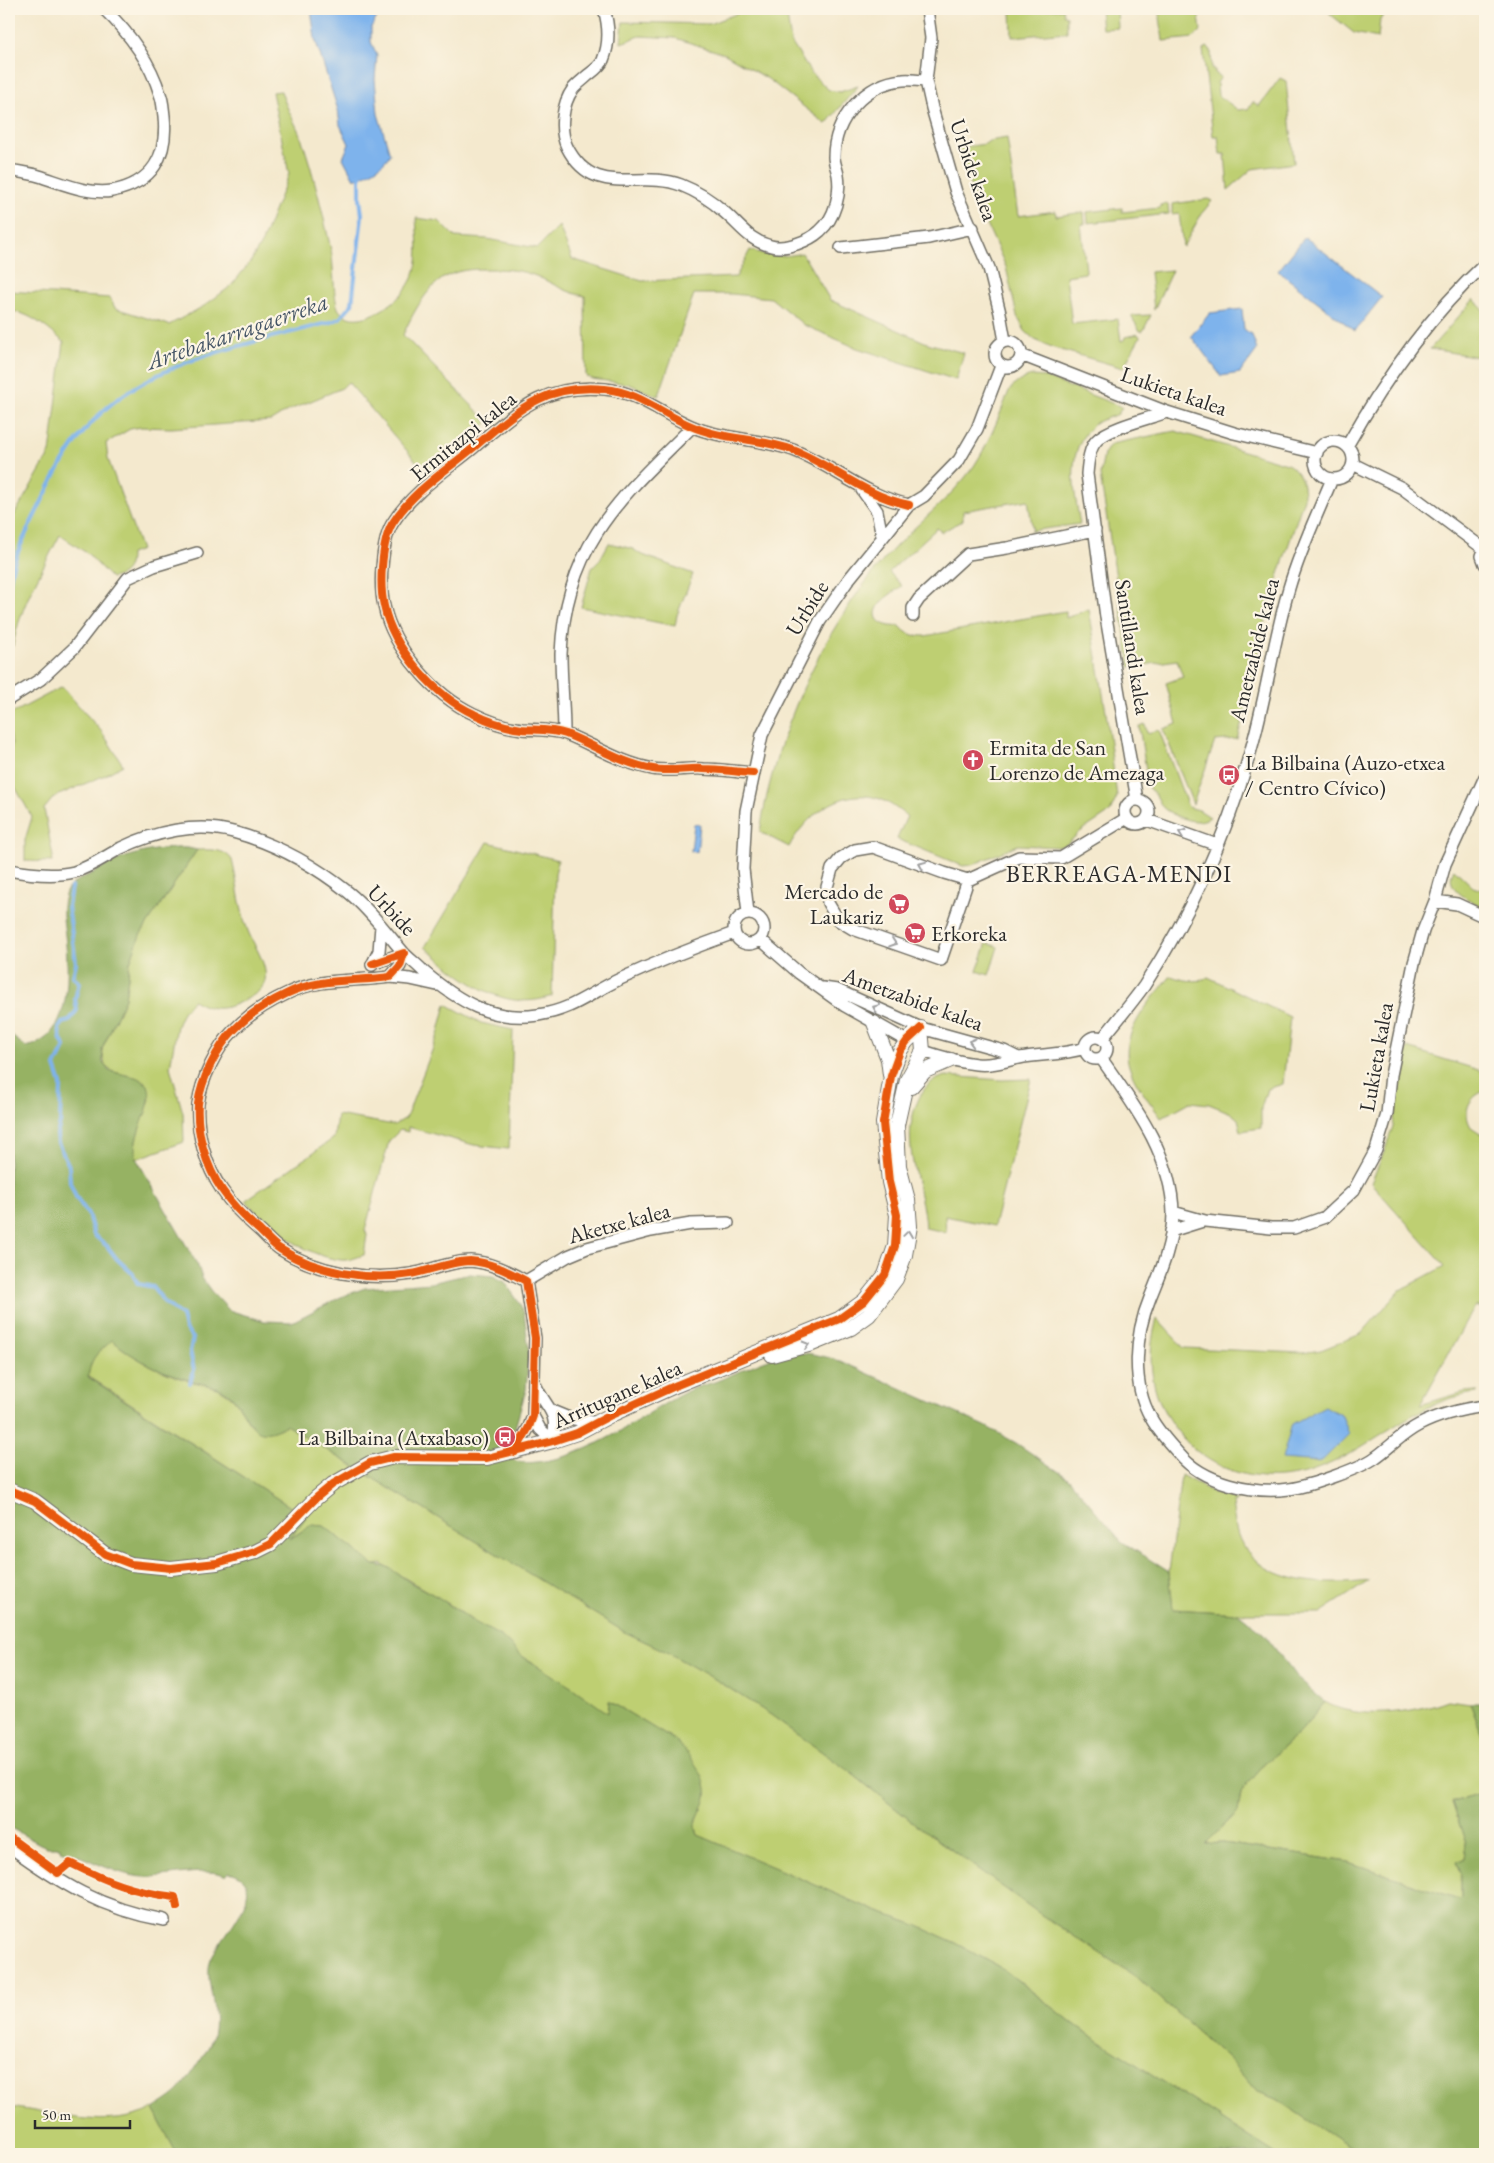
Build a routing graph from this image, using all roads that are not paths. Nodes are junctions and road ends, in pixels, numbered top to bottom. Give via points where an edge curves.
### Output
1 (104, 9) edge
2 (604, 9) edge
3 (927, 9) edge
4 (926, 81) junction
5 (9, 170) edge
6 (973, 228) junction
7 (841, 248) dead end
8 (1485, 264) edge
9 (1005, 341) junction
10 (1021, 355) junction
11 (1001, 366) junction
12 (1167, 412) junction
13 (692, 427) junction
14 (1347, 446) junction
15 (1317, 453) junction
16 (1353, 464) junction
17 (1332, 479) junction
18 (856, 483) junction
19 (890, 500) junction
20 (909, 505) junction
21 (876, 511) junction
22 (896, 520) junction
23 (1095, 530) junction
24 (882, 536) junction
25 (1485, 548) edge
26 (197, 553) dead end
27 (1485, 564) edge
28 (913, 616) dead end
29 (9, 699) edge
30 (564, 734) junction
31 (753, 773) junction
32 (1485, 777) edge
33 (1137, 800) junction
34 (1126, 818) junction
35 (1147, 820) junction
36 (1217, 845) junction
37 (9, 870) edge
38 (968, 880) junction
39 (1436, 901) junction
40 (748, 913) junction
41 (1485, 917) edge
42 (381, 926) junction
43 (734, 933) junction
44 (760, 939) junction
45 (404, 953) junction
46 (372, 964) junction
47 (390, 977) junction
48 (358, 978) junction
49 (439, 985) junction
50 (823, 988) junction
51 (874, 1023) junction
52 (921, 1028) junction
53 (1102, 1039) junction
54 (907, 1042) junction
55 (1084, 1048) junction
56 (923, 1052) junction
57 (1018, 1058) junction
58 (1101, 1058) junction
59 (951, 1060) junction
60 (890, 1076) junction
61 (903, 1098) junction
62 (1173, 1212) junction
63 (1204, 1220) junction
64 (728, 1223) dead end
65 (1171, 1231) junction
66 (526, 1282) junction
67 (709, 1373) junction
68 (534, 1380) junction
69 (1485, 1406) edge
70 (552, 1412) junction
71 (533, 1416) junction
72 (597, 1423) junction
73 (553, 1441) junction
74 (515, 1452) junction
75 (9, 1490) edge
76 (9, 1846) edge
77 (164, 1920) dead end

1 - 5 street via 124,28 148,65 161,95 165,130 158,161 140,182 110,191 89,191
2 - 4 street via 609,36 603,62 573,89 564,105 566,146 585,171 600,178 622,182 668,181 682,186 718,207 753,239 773,247 803,242 821,231 832,216 838,177 835,142 843,120 856,102 876,87 903,80
3 - 4 street, Urbide kalea via 930,38
4 - 6 street, Urbide kalea via 953,183
6 - 7 street via 929,238
6 - 9 street, Urbide kalea via 989,268
8 - 14 street via 1407,350
9 - 10 street via 1016,344
9 - 11 street via 995,350 995,359
10 - 11 street via 1014,366
10 - 12 street, Lukieta kalea
11 - 20 street, Urbide via 977,429 959,460 924,496
12 - 15 street, Lukieta kalea via 1234,433
12 - 23 street, Santillandi kalea via 1107,432 1096,440 1086,474
13 - 18 street, Ermitazpi kalea via 793,450
13 - 30 street via 619,501 600,525 582,558 566,609 562,653
13 - 30 street, Ermitazpi kalea via 628,393 568,389 540,397 516,412 411,500 391,526 382,555 384,608 394,634 419,672 454,703 474,714 520,729
14 - 15 street via 1330,442
14 - 16 street
15 - 17 street via 1318,470
16 - 17 street via 1343,477
16 - 25 street via 1402,488
17 - 36 street, Ametzabide kalea via 1288,589 1251,752
18 - 19 street, Ermitazpi kalea
18 - 21 street, Ermitazpi kalea
19 - 20 street, Ermitazpi kalea
19 - 22 street
20 - 22 street, Urbide
21 - 22 street
21 - 24 street, Ermitazpi kalea
22 - 24 street, Urbide
23 - 28 street via 968,554 919,599
23 - 33 street, Santillandi kalea via 1106,617
24 - 31 street, Urbide via 839,593 802,653 762,735
25 - 27 street via 1482,556
26 - 29 street via 128,578 74,648 41,679
30 - 31 street, Ermitazpi kalea via 619,760 656,770
31 - 40 street, Urbide via 746,811 743,869
32 - 39 street, Lukieta kalea via 1445,864
33 - 34 street via 1126,806
33 - 35 street via 1148,805
34 - 35 street via 1136,825
34 - 38 street via 1061,858 1019,857
36 -> 35 street
36 - 53 street, Ametzabide kalea via 1185,915 1143,986
37 - 42 street, Urbide via 53,875 73,872 122,847 170,831 205,828 232,832 282,850 316,869 348,892
38 -> 38 street via 873,847 854,850 832,869 827,887 828,903 838,920 853,929 941,960
39 - 41 street via 1457,904
39 - 63 street, Lukieta kalea via 1414,963 1391,1075 1387,1114 1376,1150 1354,1190 1325,1217 1294,1228
40 - 43 street via 736,920
40 - 44 street via 762,920 764,930
42 - 45 street, Urbide
42 - 46 street via 379,951
43 - 44 street via 743,943 752,944
43 - 49 street, Urbide via 666,958 564,1010 538,1015 514,1018 476,1008
44 - 50 street, Ametzabide kalea via 799,973
45 - 46 street
45 - 47 street via 400,966
45 - 49 street, Urbide
46 - 48 street
47 - 48 street
47 - 49 street
48 - 66 street via 304,986 268,1003 233,1031 209,1065 198,1104 200,1129 205,1155 221,1189 237,1210 280,1249 323,1269 370,1278 411,1274 469,1261 509,1272
50 - 51 street, Ametzabide kalea
52 -> 50 street, Ametzabide kalea via 837,990
51 - 54 street, Ametzabide kalea
51 - 60 street via 888,1059
52 - 54 street
52 - 56 street
57 -> 52 street, Ametzabide kalea
53 - 55 street via 1089,1039
53 - 58 street via 1106,1049
54 - 56 street
54 - 60 street
55 - 57 street, Ametzabide kalea
55 - 58 street via 1092,1058
56 - 59 street, Ametzabide kalea
56 - 61 street, Arritugane kalea via 907,1080
57 - 59 street, Ametzabide kalea via 1002,1063 978,1064
58 - 62 street via 1142,1116 1169,1181
59 - 61 street via 925,1071
60 - 67 street, Arritugane kalea via 883,1132 897,1215 895,1246 885,1275 864,1302 840,1319
67 -> 61 street, Arritugane kalea via 812,1344 851,1328 883,1299 896,1279 910,1226 908,1200 899,1166 896,1125
62 - 63 street, Lukieta kalea
62 - 65 street
63 - 65 street, Lukieta kalea
64 - 66 street, Aketxe kalea via 691,1224 651,1231 588,1248 568,1256
65 - 69 street via 1162,1269 1142,1324 1139,1376 1151,1419 1184,1460 1196,1469 1241,1487 1289,1490 1313,1484 1374,1459 1417,1426 1439,1415
66 - 68 street via 534,1323
67 - 72 street, Arritugane kalea
68 - 70 street
68 - 71 street
70 - 72 street
70 - 73 street via 556,1424
71 - 73 street via 540,1429
71 - 74 street
72 - 73 street, Arritugane kalea
73 - 74 street, Arritugane kalea
74 - 75 street, Arritugane kalea via 487,1458 394,1457 370,1463 332,1484 271,1544 217,1563 171,1568 131,1564 105,1554 35,1501
76 - 77 street via 53,1878 86,1896 144,1917

